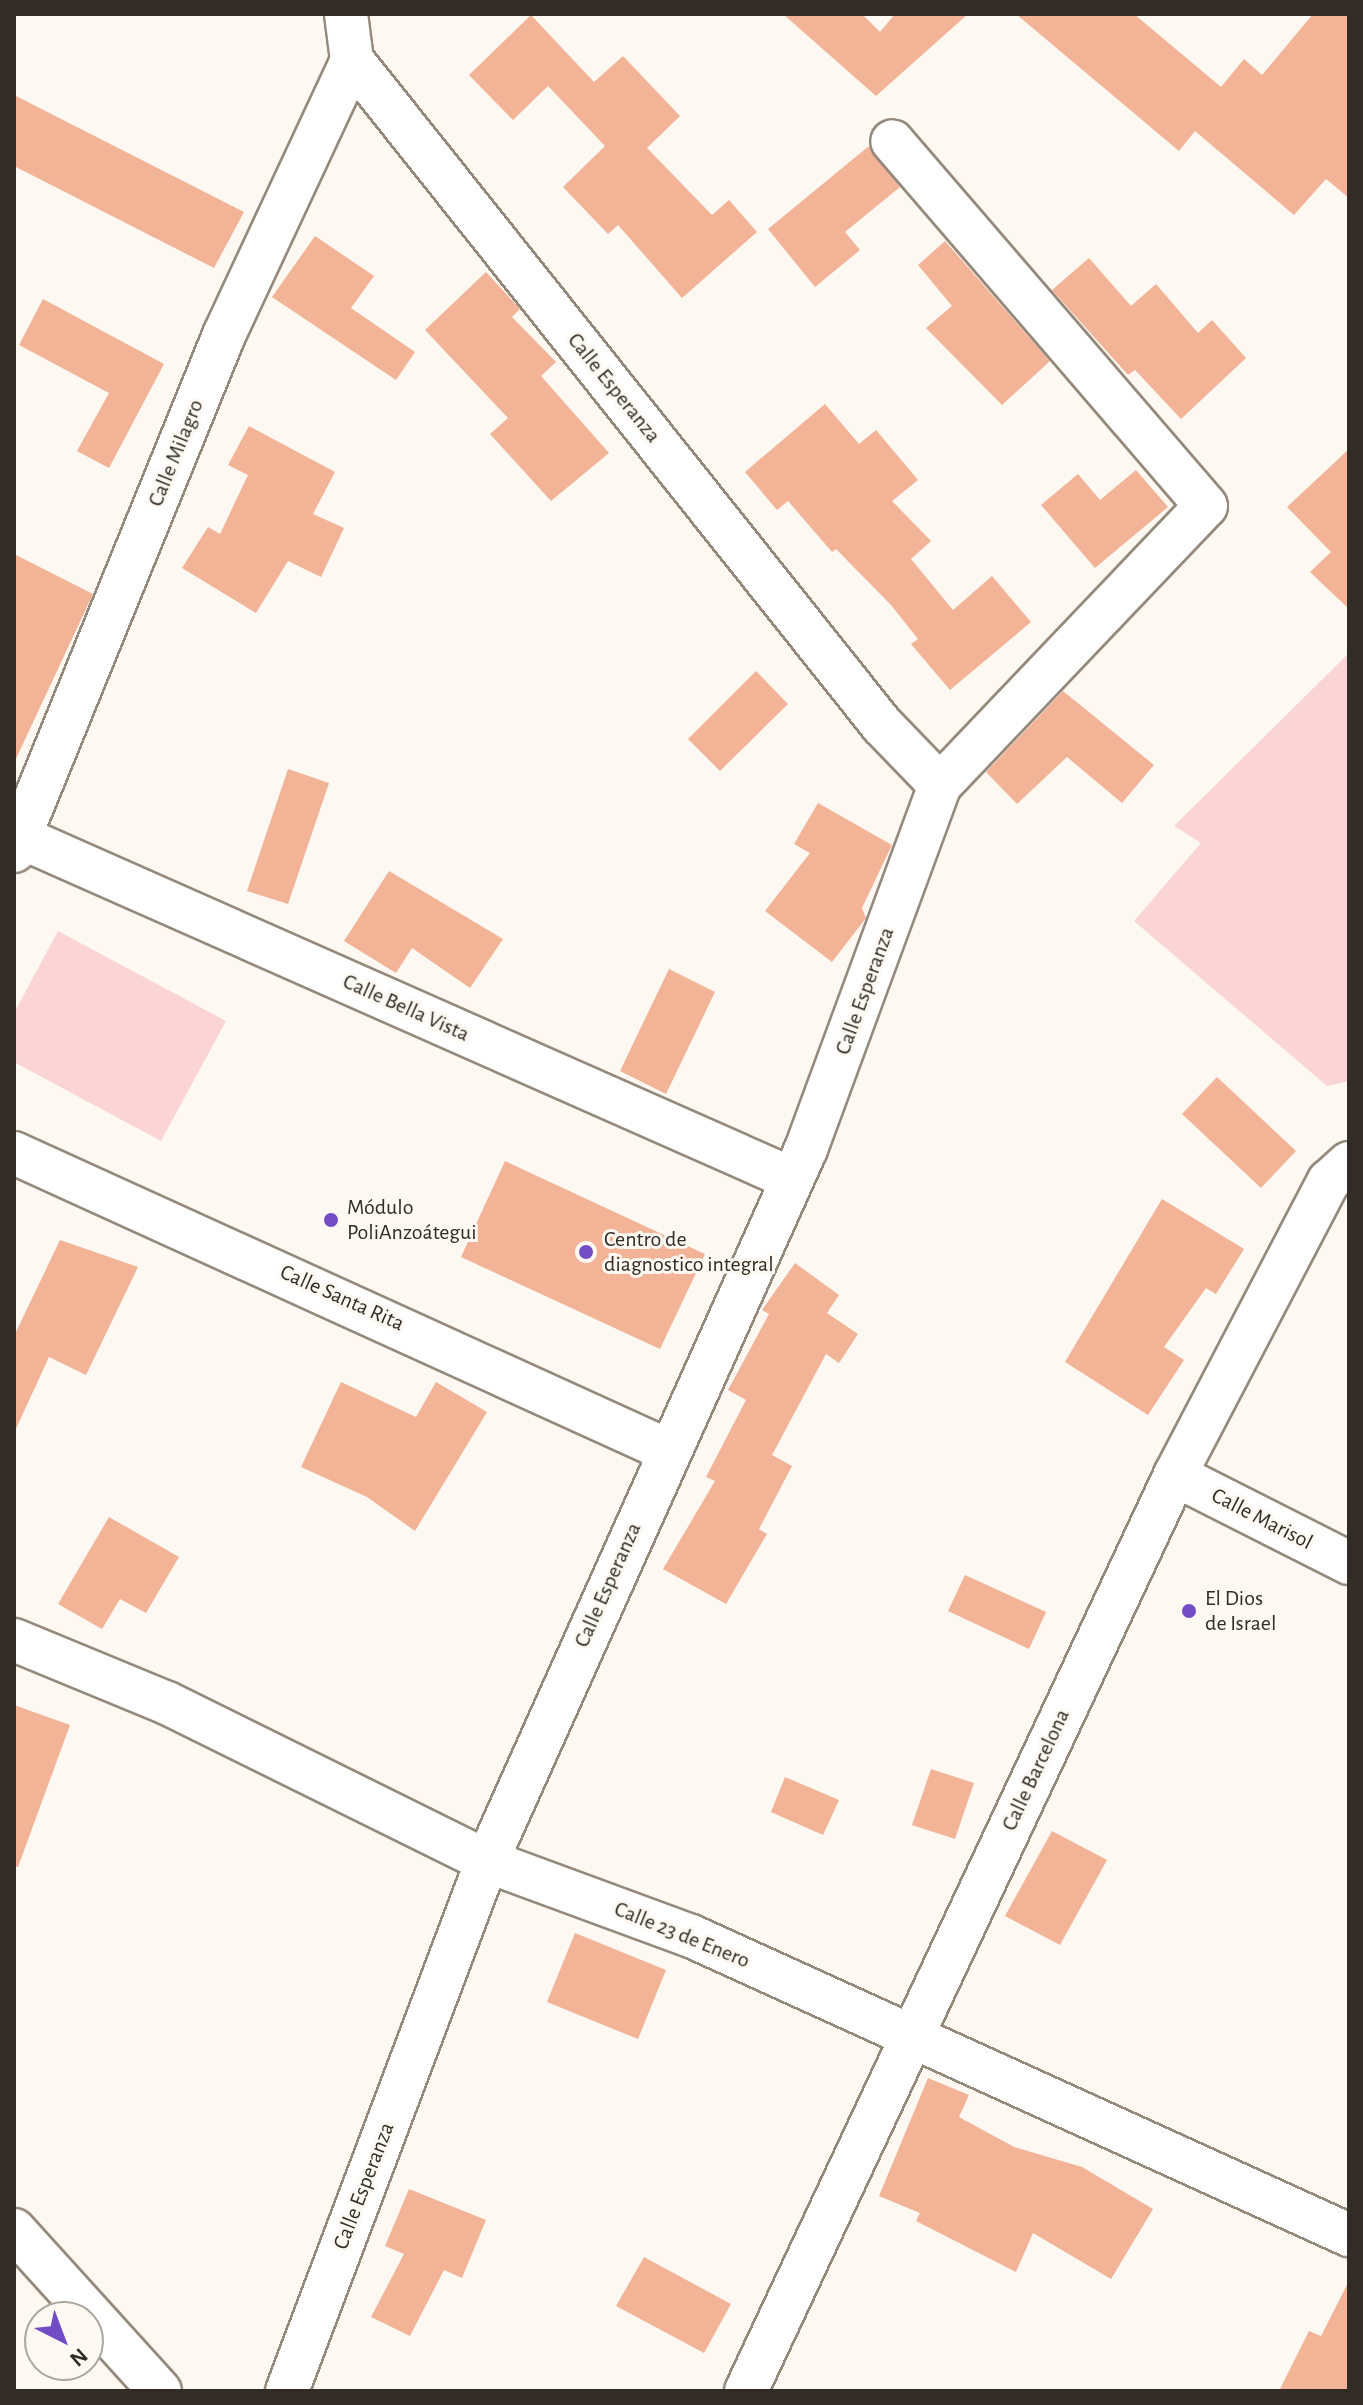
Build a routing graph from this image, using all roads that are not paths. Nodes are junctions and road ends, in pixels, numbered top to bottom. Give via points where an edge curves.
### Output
1 (346, 14) edge
2 (352, 60) junction
3 (892, 141) dead end
4 (940, 785) junction
5 (17, 844) edge
6 (14, 1153) edge
7 (1349, 1163) edge
8 (792, 1179) junction
9 (667, 1450) junction
10 (1175, 1475) junction
11 (1349, 1563) edge
12 (14, 1640) edge
13 (487, 1861) junction
14 (911, 2034) junction
15 (1349, 2235) edge
16 (19, 2245) edge
17 (160, 2391) edge
18 (287, 2391) edge
19 (746, 2391) edge

1 - 2 street
2 - 4 street, Calle Esperanza via 882,725
2 - 5 street, Calle Milagro via 224,335
3 - 4 street, Calle Esperanza via 1206,506
4 - 8 street, Calle Esperanza
5 - 8 street, Calle Bella Vista
6 - 9 street, Calle Santa Rita
7 - 10 street, Calle Barcelona via 1329,1181
8 - 9 street, Calle Esperanza
9 - 13 street, Calle Esperanza
10 - 11 street, Calle Marisol
10 - 14 street, Calle Barcelona
12 - 13 street, Calle 23 de Enero via 167,1703
13 - 14 street, Calle 23 de Enero via 691,1936
13 - 18 street, Calle Esperanza
14 - 15 street, Calle 23 de Enero
14 - 19 street, Calle Barcelona
16 - 17 street

